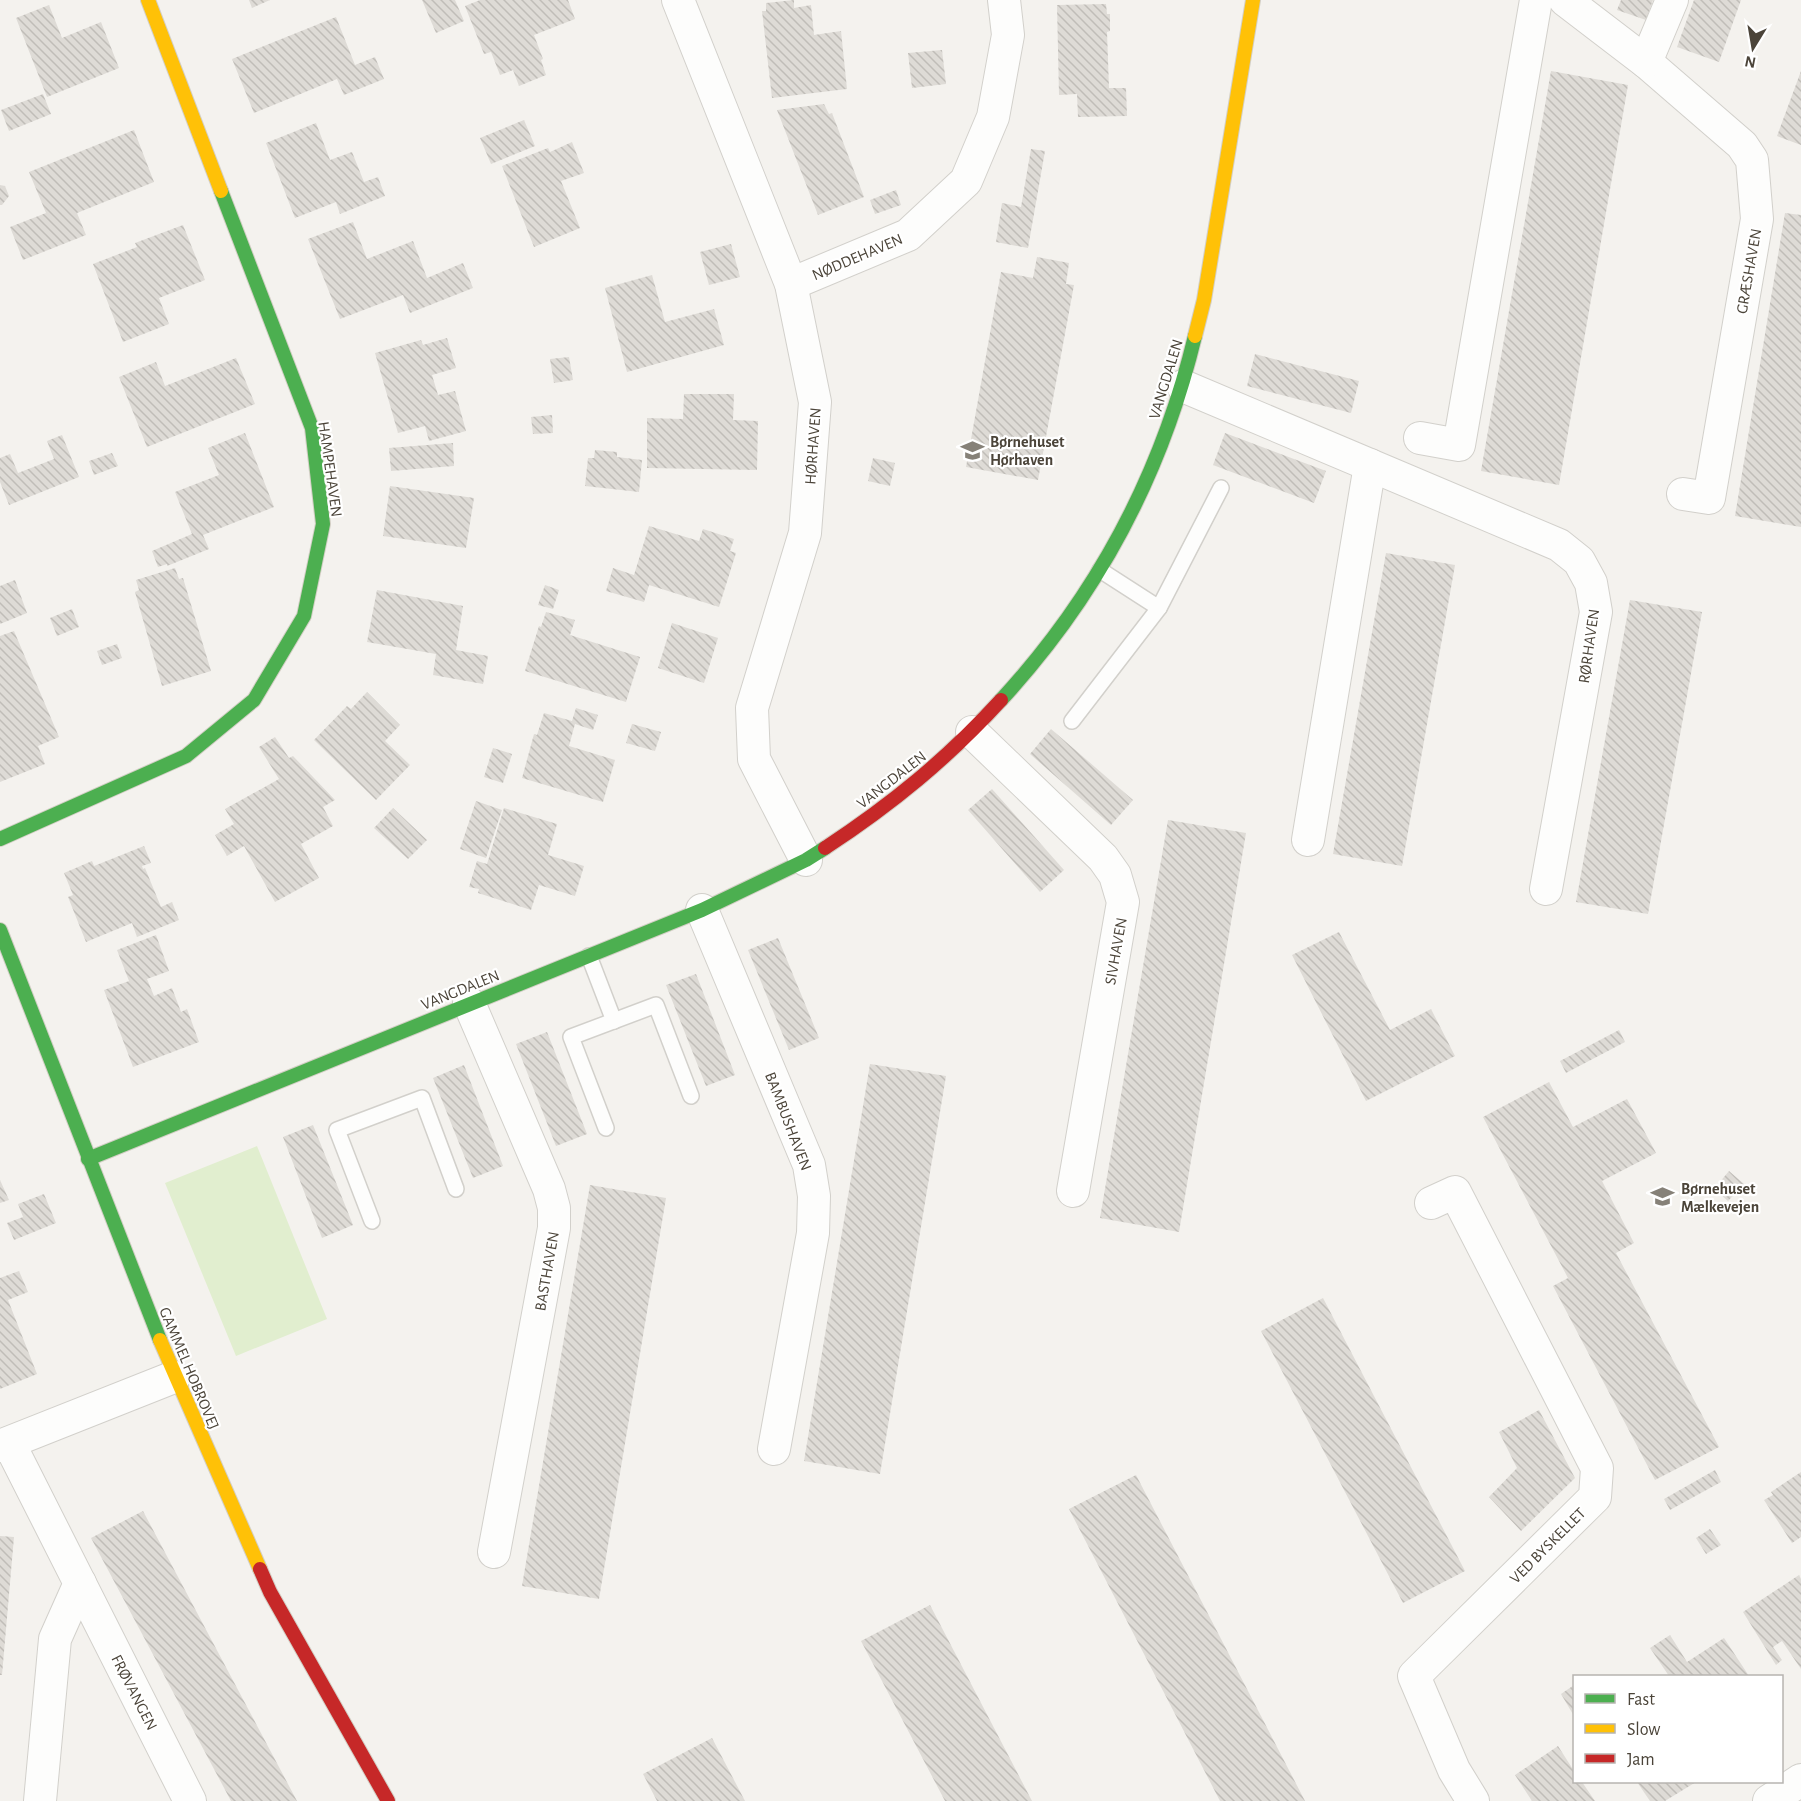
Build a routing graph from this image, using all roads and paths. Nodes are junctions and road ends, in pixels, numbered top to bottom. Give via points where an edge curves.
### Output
1 (148, 0) edge
2 (678, 0) edge
3 (1004, 0) edge
4 (1253, 0) edge
5 (1536, 0) edge
6 (1565, 0) edge
7 (1672, 0) edge
8 (1646, 62) junction
9 (791, 284) junction
10 (1183, 386) junction
11 (1420, 438) dead end
12 (1371, 465) junction
13 (1221, 488) dead end
14 (1683, 494) dead end
15 (1100, 570) junction
16 (1159, 608) junction
17 (1072, 721) dead end
18 (972, 732) junction
19 (0, 839) edge
20 (1308, 840) dead end
21 (806, 860) junction
22 (1546, 889) dead end
23 (702, 910) junction
24 (0, 930) edge
25 (589, 956) junction
26 (469, 1003) junction
27 (614, 1021) junction
28 (691, 1096) dead end
29 (606, 1128) dead end
30 (88, 1159) junction
31 (456, 1189) dead end
32 (1073, 1191) dead end
33 (1431, 1203) dead end
34 (372, 1221) dead end
35 (174, 1377) junction
36 (5, 1444) edge
37 (774, 1449) dead end
38 (494, 1552) dead end
39 (80, 1583) junction
40 (1801, 1780) edge
41 (40, 1801) edge
42 (190, 1801) edge
43 (388, 1801) edge
44 (1473, 1801) edge
45 (1769, 1801) edge

1 - 19 street, HAMPEHAVEN via 312,428 323,524 304,616 254,700 186,756
2 - 9 street, HØRHAVEN
3 - 9 street, NØDDEHAVEN via 1008,35 993,117 966,181 908,235
4 - 10 street, VANGDALEN via 1204,300
5 - 11 street via 1459,445
6 - 8 street, GRÆSHAVEN
7 - 8 street
8 - 14 street, GRÆSHAVEN via 1742,145 1752,160 1754,183 1757,219 1709,498
9 - 21 street, HØRHAVEN via 815,402 805,533 752,708 754,759
10 - 12 street, RØRHAVEN
10 - 15 street, VANGDALEN via 1143,490
12 - 20 street
12 - 22 street, RØRHAVEN via 1559,545 1579,561 1591,583 1596,612
13 - 16 lane
15 - 16 lane
15 - 18 street, VANGDALEN via 1036,662
16 - 17 lane
18 - 21 street, VANGDALEN via 909,789
18 - 32 street, SIVHAVEN via 1103,858 1115,875 1123,902
21 - 23 street, VANGDALEN
23 - 25 street, VANGDALEN
23 - 37 street, BAMBUSHAVEN via 808,1165 814,1196 813,1233
24 - 30 street, GAMMEL HOBROVEJ
25 - 26 street, VANGDALEN
25 - 27 lane
26 - 30 street, VANGDALEN
26 - 38 street, BASTHAVEN via 554,1208 554,1228
27 - 28 lane via 656,1005
27 - 29 lane via 571,1037
30 - 35 street, GAMMEL HOBROVEJ
31 - 34 lane via 422,1098 388,1110 337,1130
33 - 44 street, VED BYSKELLET via 1455,1192 1597,1468 1595,1497 1414,1676 1454,1770
35 - 36 street, FRØVANGEN
35 - 43 street, GAMMEL HOBROVEJ via 270,1592
36 - 39 street, FRØVANGEN
39 - 41 street via 55,1639
39 - 42 street, FRØVANGEN
40 - 45 street

